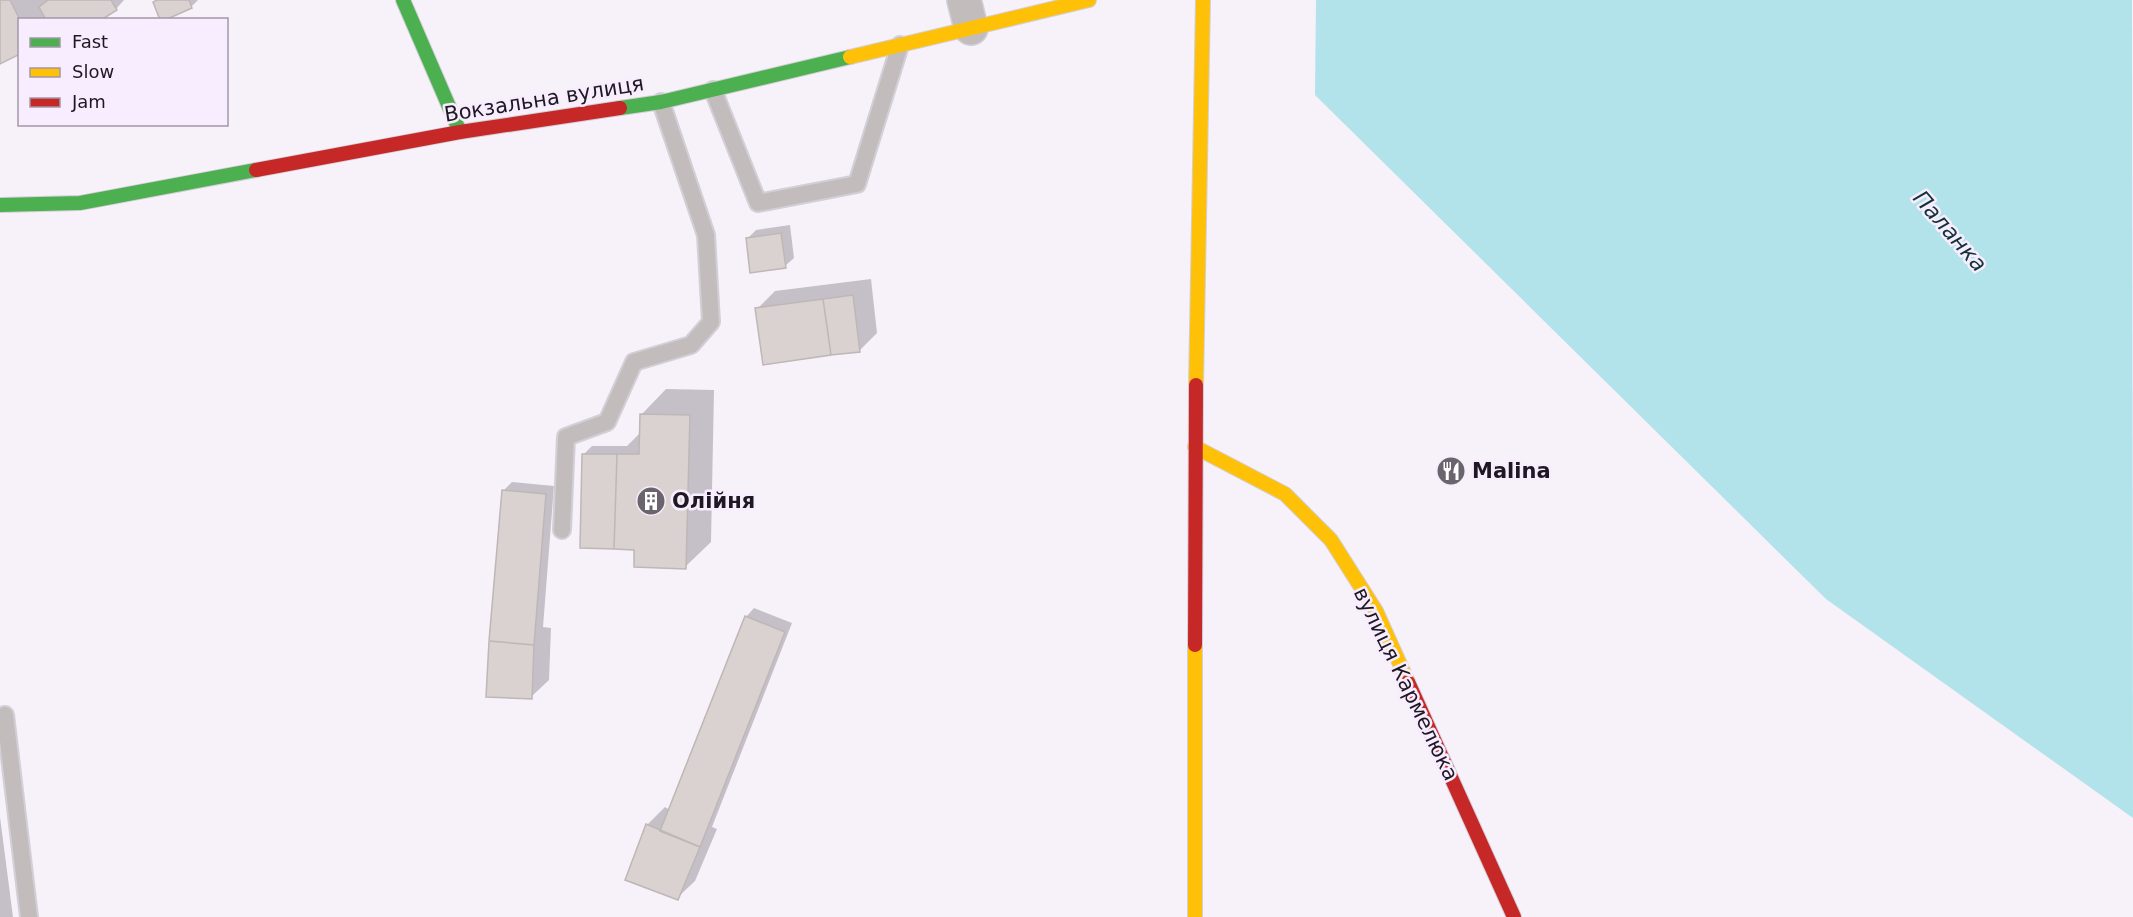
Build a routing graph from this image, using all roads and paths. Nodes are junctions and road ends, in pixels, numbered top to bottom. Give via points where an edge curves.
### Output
1 (403, 0) edge
2 (1089, 0) edge
3 (1203, 0) edge
4 (968, 14) edge
5 (900, 45) junction
6 (713, 90) junction
7 (661, 102) junction
8 (460, 132) junction
9 (0, 205) edge
10 (1195, 447) junction
11 (562, 530) dead end
12 (5, 715) dead end
13 (29, 917) edge
14 (1195, 917) edge
15 (1514, 917) edge

1 - 8 main road
2 - 4 main road, Вокзальна вулиця
3 - 10 main road
4 - 5 main road, Вокзальна вулиця
5 - 6 main road, Вокзальна вулиця
5 - 6 lane via 857,184 758,203
6 - 7 main road, Вокзальна вулиця
7 - 8 main road, Вокзальна вулиця
7 - 11 lane via 706,235 711,322 691,345 634,362 607,423 566,437
8 - 9 main road, Вокзальна вулиця via 80,203
10 - 14 main road
10 - 15 main road, вулиця Кармелюка via 1285,494 1331,540 1376,611
12 - 13 lane

